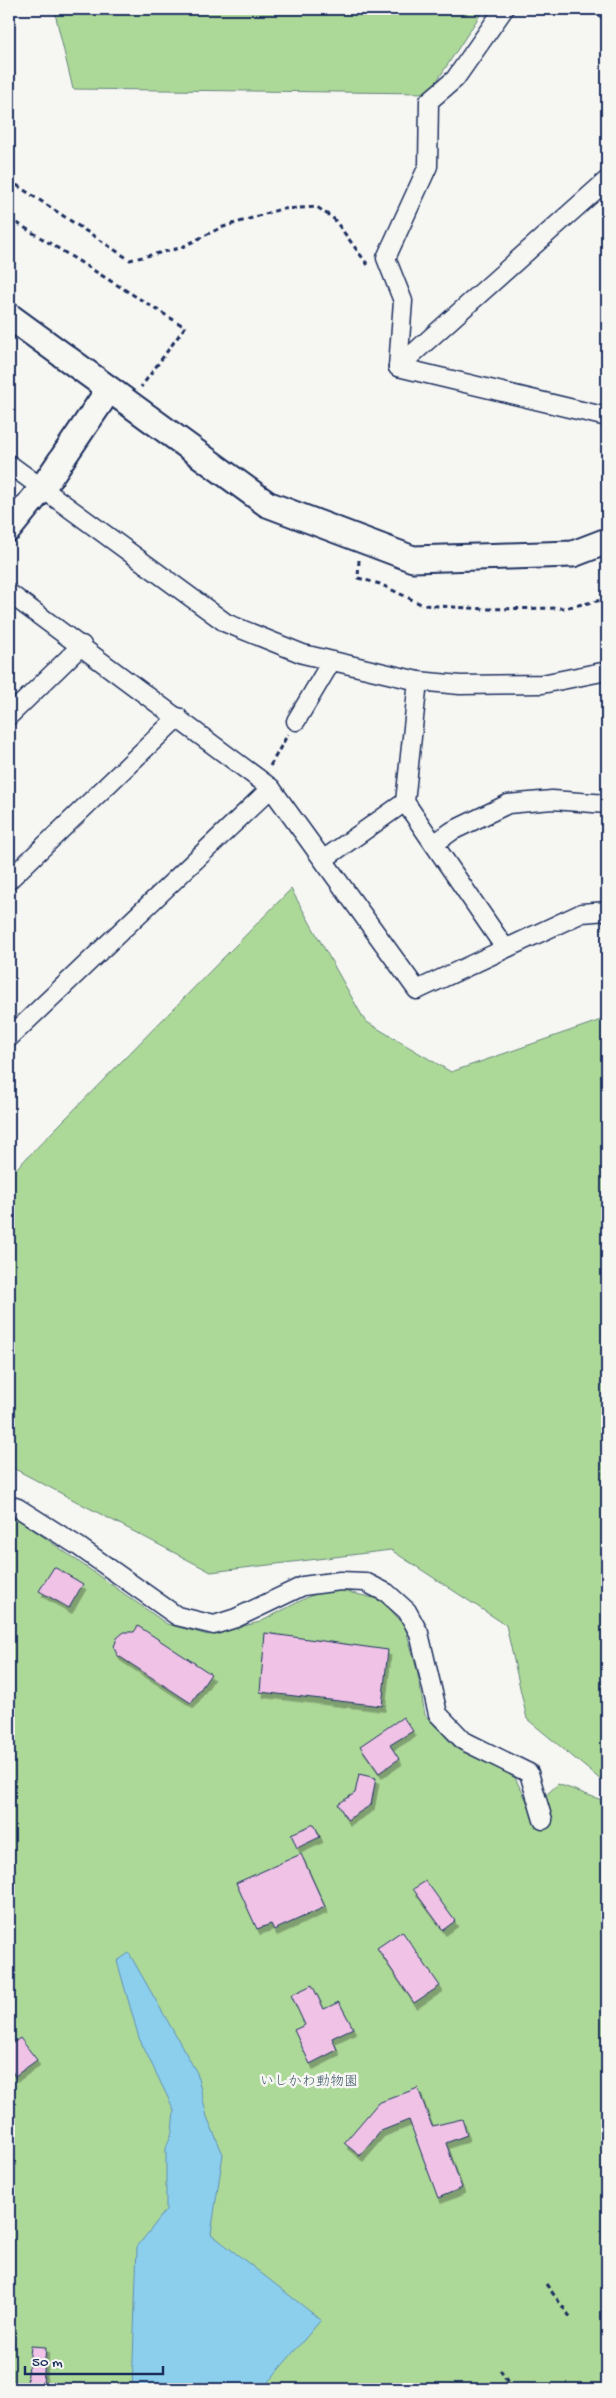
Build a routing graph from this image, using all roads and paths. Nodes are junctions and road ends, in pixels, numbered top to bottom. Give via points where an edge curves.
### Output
1 (504, 9) edge
2 (9, 180) edge
3 (607, 180) edge
4 (9, 218) edge
5 (371, 269) dead end
6 (9, 316) edge
7 (398, 367) junction
8 (118, 398) junction
9 (607, 417) edge
10 (9, 464) edge
11 (43, 487) junction
12 (9, 529) edge
13 (360, 539) junction
14 (607, 541) edge
15 (9, 593) edge
16 (607, 599) edge
17 (82, 645) junction
18 (331, 662) junction
19 (607, 671) edge
20 (418, 681) junction
21 (9, 716) edge
22 (178, 717) junction
23 (296, 721) joint
24 (266, 784) junction
25 (405, 802) junction
26 (607, 804) edge
27 (434, 844) junction
28 (324, 859) junction
29 (9, 880) edge
30 (607, 910) edge
31 (505, 948) junction
32 (9, 1038) edge
33 (9, 1505) edge
34 (544, 1820) dead end
35 (546, 2284) dead end
36 (571, 2318) dead end
37 (500, 2370) dead end
38 (512, 2389) edge

1 - 7 street via 455,79 429,101 428,166 386,258 403,301
2 - 5 path via 130,260 180,248 220,228 282,209 317,207 334,219
3 - 7 street
4 - 8 path via 185,327
6 - 8 street
7 - 9 street
8 - 11 street
8 - 13 street via 267,504
10 - 11 street
11 - 12 street
11 - 18 street via 226,623
13 - 14 street via 413,559 574,554
13 - 16 path via 358,578 380,584 424,605 484,609 564,608
15 - 17 street
17 - 21 street
17 - 22 street
18 - 20 street
18 - 23 street
19 - 20 street via 542,684 460,685
20 - 25 street
22 - 24 street
22 - 29 street
23 - 24 path
24 - 28 street
24 - 32 street
25 - 27 street
25 - 28 street
26 - 27 street via 552,800 508,804 452,831
27 - 31 street
28 - 31 street via 417,990
30 - 31 street via 582,913
33 - 34 street via 78,1546 177,1616 214,1625 304,1586 340,1580 364,1582 387,1593 408,1611 420,1633 438,1714 464,1740 529,1773
35 - 36 path
37 - 38 path

